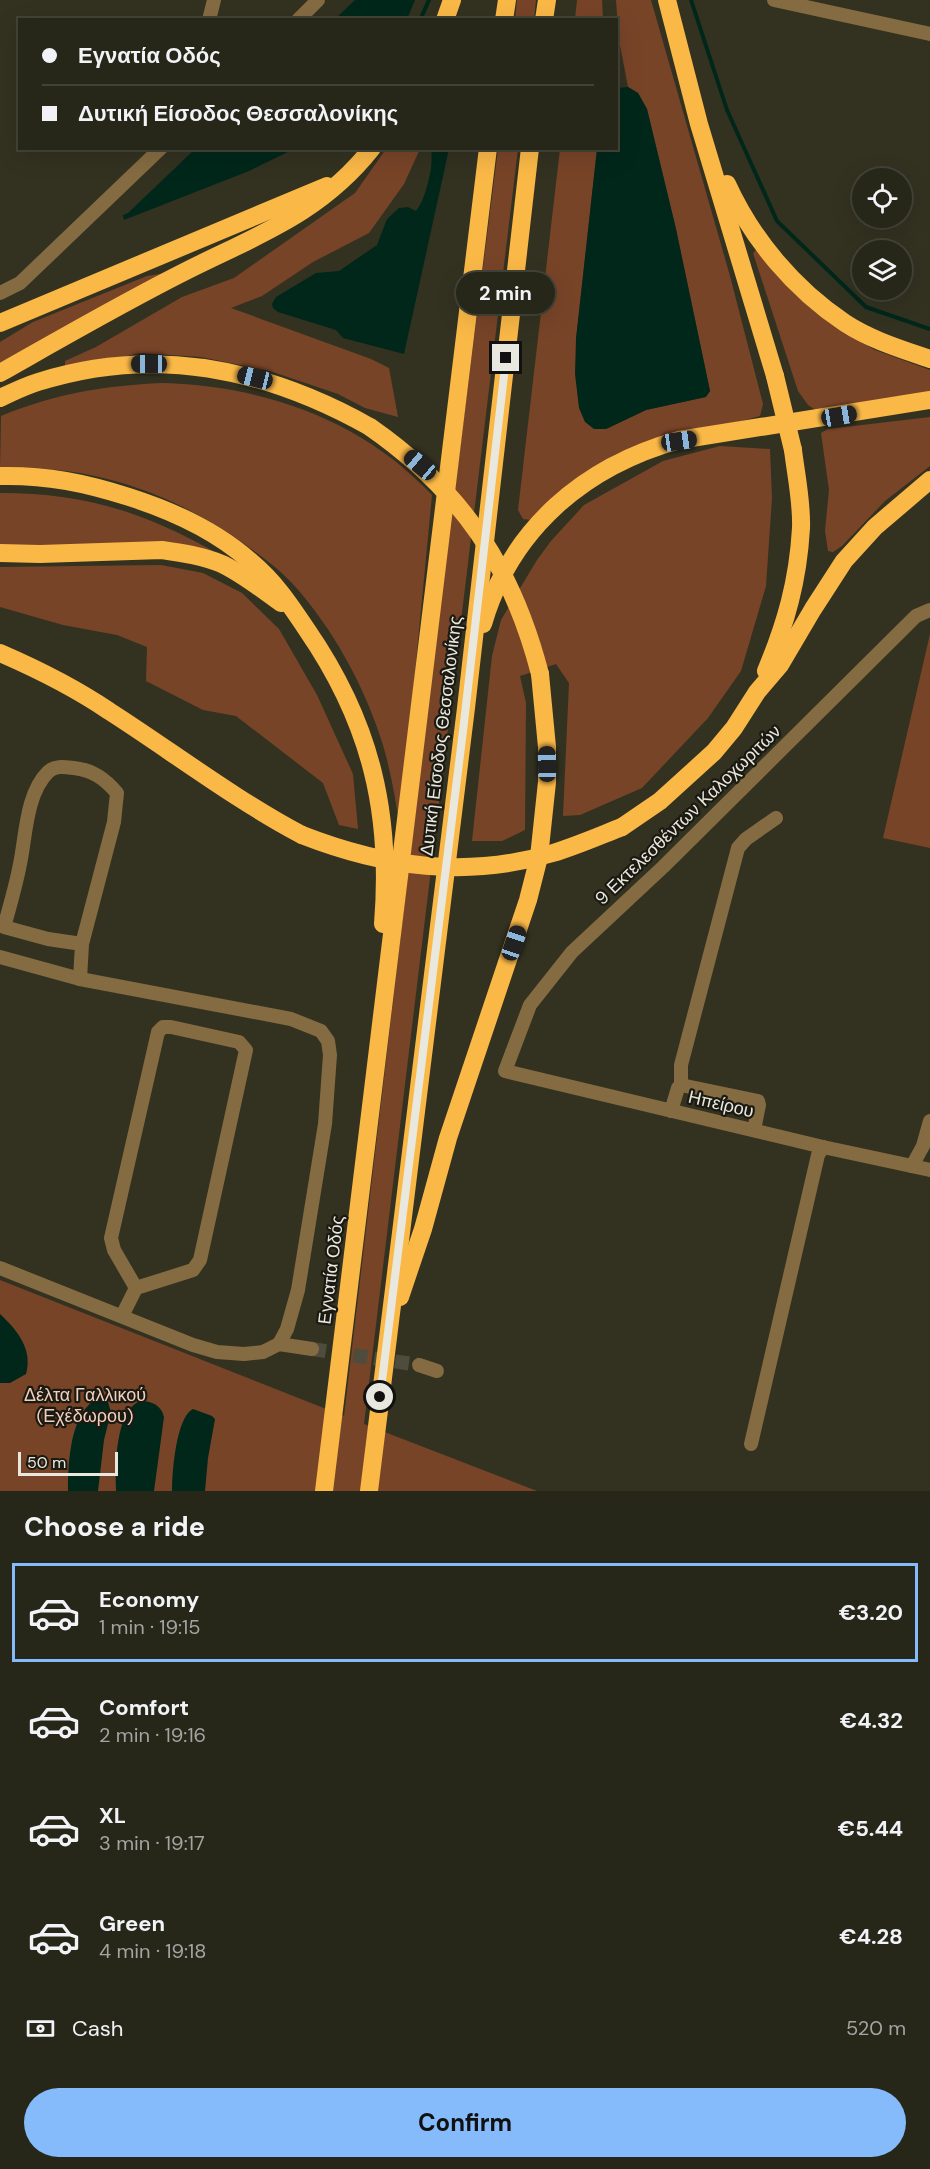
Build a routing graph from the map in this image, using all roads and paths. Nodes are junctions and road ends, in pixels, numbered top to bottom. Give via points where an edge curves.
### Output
1 (214, 0) edge
2 (318, 0) edge
3 (452, 0) edge
4 (507, 0) edge
5 (547, 0) edge
6 (667, 0) edge
7 (774, 0) edge
8 (210, 18) edge
9 (300, 18) edge
10 (446, 18) edge
11 (504, 18) edge
12 (544, 18) edge
13 (930, 34) edge
14 (699, 124) junction
15 (159, 150) edge
16 (370, 150) edge
17 (488, 150) edge
18 (530, 150) edge
19 (343, 180) junction
20 (0, 293) edge
21 (0, 323) edge
22 (930, 359) edge
23 (0, 373) edge
24 (0, 398) edge
25 (930, 400) edge
26 (0, 476) edge
27 (930, 480) edge
28 (0, 553) edge
29 (930, 610) edge
30 (297, 615) junction
31 (0, 652) edge
32 (757, 692) junction
33 (466, 708) junction
34 (776, 818) dead end
35 (82, 944) junction
36 (0, 957) edge
37 (80, 979) junction
38 (378, 1054) junction
39 (505, 1071) joint
40 (681, 1085) junction
41 (671, 1111) junction
42 (930, 1121) edge
43 (754, 1130) junction
44 (823, 1147) junction
45 (927, 1147) edge
46 (912, 1166) junction
47 (930, 1170) edge
48 (0, 1268) edge
49 (136, 1288) junction
50 (122, 1316) junction
51 (389, 1327) junction
52 (279, 1344) junction
53 (312, 1349) tunnel mouth
54 (419, 1365) tunnel mouth
55 (437, 1371) dead end
56 (751, 1444) dead end
57 (324, 1491) edge
58 (369, 1491) edge

1 - 8 street
2 - 9 street
3 - 10 highway
4 - 11 highway
5 - 12 highway
6 - 14 highway
7 - 13 street
14 - 22 highway via 739,211 782,268 846,323
14 - 32 highway, bridge via 775,376 793,450 801,526 797,572 783,630
15 - 20 street via 20,283
16 - 19 highway
17 - 38 highway, Δυτική Είσοδος Θεσσαλονίκης
18 - 33 highway, Δυτική Είσοδος Θεσσαλονίκης
19 - 21 highway
19 - 23 highway via 311,207 277,227 187,271
24 - 51 highway, bridge via 37,382 133,364 194,366 238,373 310,396 370,427 420,465 451,496 477,531 518,604 540,674 547,782 539,857
25 - 33 highway via 679,441 624,459 600,472 535,528 505,571 483,626
26 - 30 highway via 55,477 170,511 248,559 278,587
27 - 32 highway via 874,527 844,561 780,665
28 - 30 highway via 162,550 198,556 245,578
29 - 39 street, 9 Εκτελεσθέντων Καλοχωριτών via 916,616 572,952 530,1005
30 - 38 highway via 339,679 357,719 369,753 381,812 386,877 377,983
31 - 32 highway, bridge via 107,709 261,813 302,835 341,850 412,866 496,865 552,853 622,827 691,776 734,728
33 - 51 highway, Δυτική Είσοδος Θεσσαλονίκης
34 - 40 street via 738,848 681,1065
35 - 35 street via 4,927 39,784 50,770 61,766 105,779 117,793 114,822
35 - 37 street
36 - 37 street
37 - 52 street via 291,1019 321,1031 328,1041 325,1124 298,1290
38 - 57 highway, Εγνατία Οδός
39 - 41 street, Ηπείρου
40 - 41 street
40 - 43 street via 758,1101
41 - 43 street, Ηπείρου
42 - 45 street
43 - 44 street, Ηπείρου
44 - 46 street, Ηπείρου
44 - 56 street
45 - 46 street
46 - 47 street, Ηπείρου
48 - 50 street
49 - 49 street via 193,1270 200,1260 246,1050 239,1042 171,1027 158,1032 111,1238
49 - 50 street
50 - 52 street via 218,1352 263,1352
51 - 58 highway
52 - 53 street
54 - 55 street

